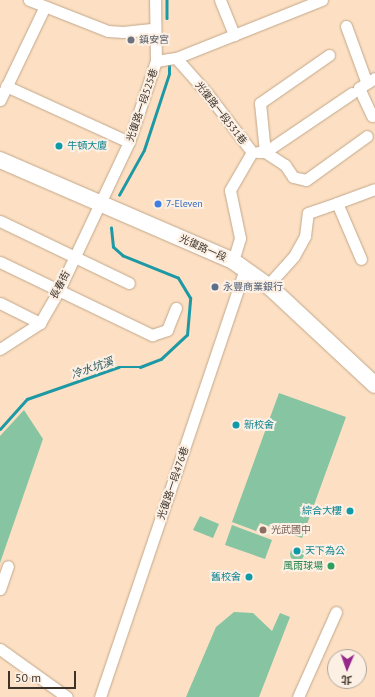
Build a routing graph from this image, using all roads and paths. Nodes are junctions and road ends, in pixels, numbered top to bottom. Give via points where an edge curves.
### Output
1 (29, 0) edge
2 (155, 0) edge
3 (220, 0) edge
4 (322, 0) edge
5 (44, 8) junction
6 (346, 26) dead end
7 (154, 29) junction
8 (234, 35) junction
9 (329, 55) dead end
10 (176, 58) junction
11 (156, 61) junction
12 (371, 80) edge
13 (6, 86) junction
14 (352, 93) dead end
15 (0, 100) edge
16 (372, 116) dead end
17 (367, 136) dead end
18 (129, 142) junction
19 (252, 152) junction
20 (265, 152) junction
21 (0, 160) edge
22 (375, 189) edge
23 (100, 203) junction
24 (337, 203) junction
25 (0, 220) edge
26 (75, 255) junction
27 (361, 259) dead end
28 (0, 262) edge
29 (239, 265) junction
30 (129, 283) dead end
31 (268, 286) junction
32 (59, 290) junction
33 (0, 304) edge
34 (176, 308) dead end
35 (40, 323) junction
36 (0, 349) edge
37 (375, 385) edge
38 (8, 566) dead end
39 (0, 589) edge
40 (336, 612) dead end
41 (0, 649) edge
42 (67, 697) edge
43 (100, 697) edge
44 (298, 697) edge

1 - 5 street
2 - 7 street, 光復路一段525巷
3 - 8 street
4 - 8 street
5 - 7 street via 108,31
5 - 13 street
6 - 12 street
7 - 11 street, 光復路一段525巷
8 - 10 street
9 - 20 street via 260,103
10 - 11 street
10 - 19 street, 光復路一段531巷 via 207,93
11 - 18 street, 光復路一段525巷
12 - 16 street via 359,88
13 - 15 street
13 - 18 street
14 - 20 street
17 - 20 street via 306,180 293,177 285,166
18 - 23 street, 光復路一段525巷
19 - 20 street
19 - 29 street, 光復路一段531巷 via 230,190 240,238
21 - 23 main road, 光復路一段
22 - 24 street
23 - 26 street, 長春街
23 - 29 main road, 光復路一段
24 - 27 street
24 - 31 street via 308,213 305,236 294,256
25 - 26 street
26 - 30 street
26 - 32 street, 長春街
28 - 32 street
29 - 31 main road, 光復路一段
29 - 43 street, 光復路一段476巷
31 - 37 main road, 光復路一段
32 - 34 street via 152,335 167,330
32 - 35 street, 長春街
33 - 35 street
35 - 36 street, 長春街
38 - 39 street
40 - 44 street
41 - 42 street

